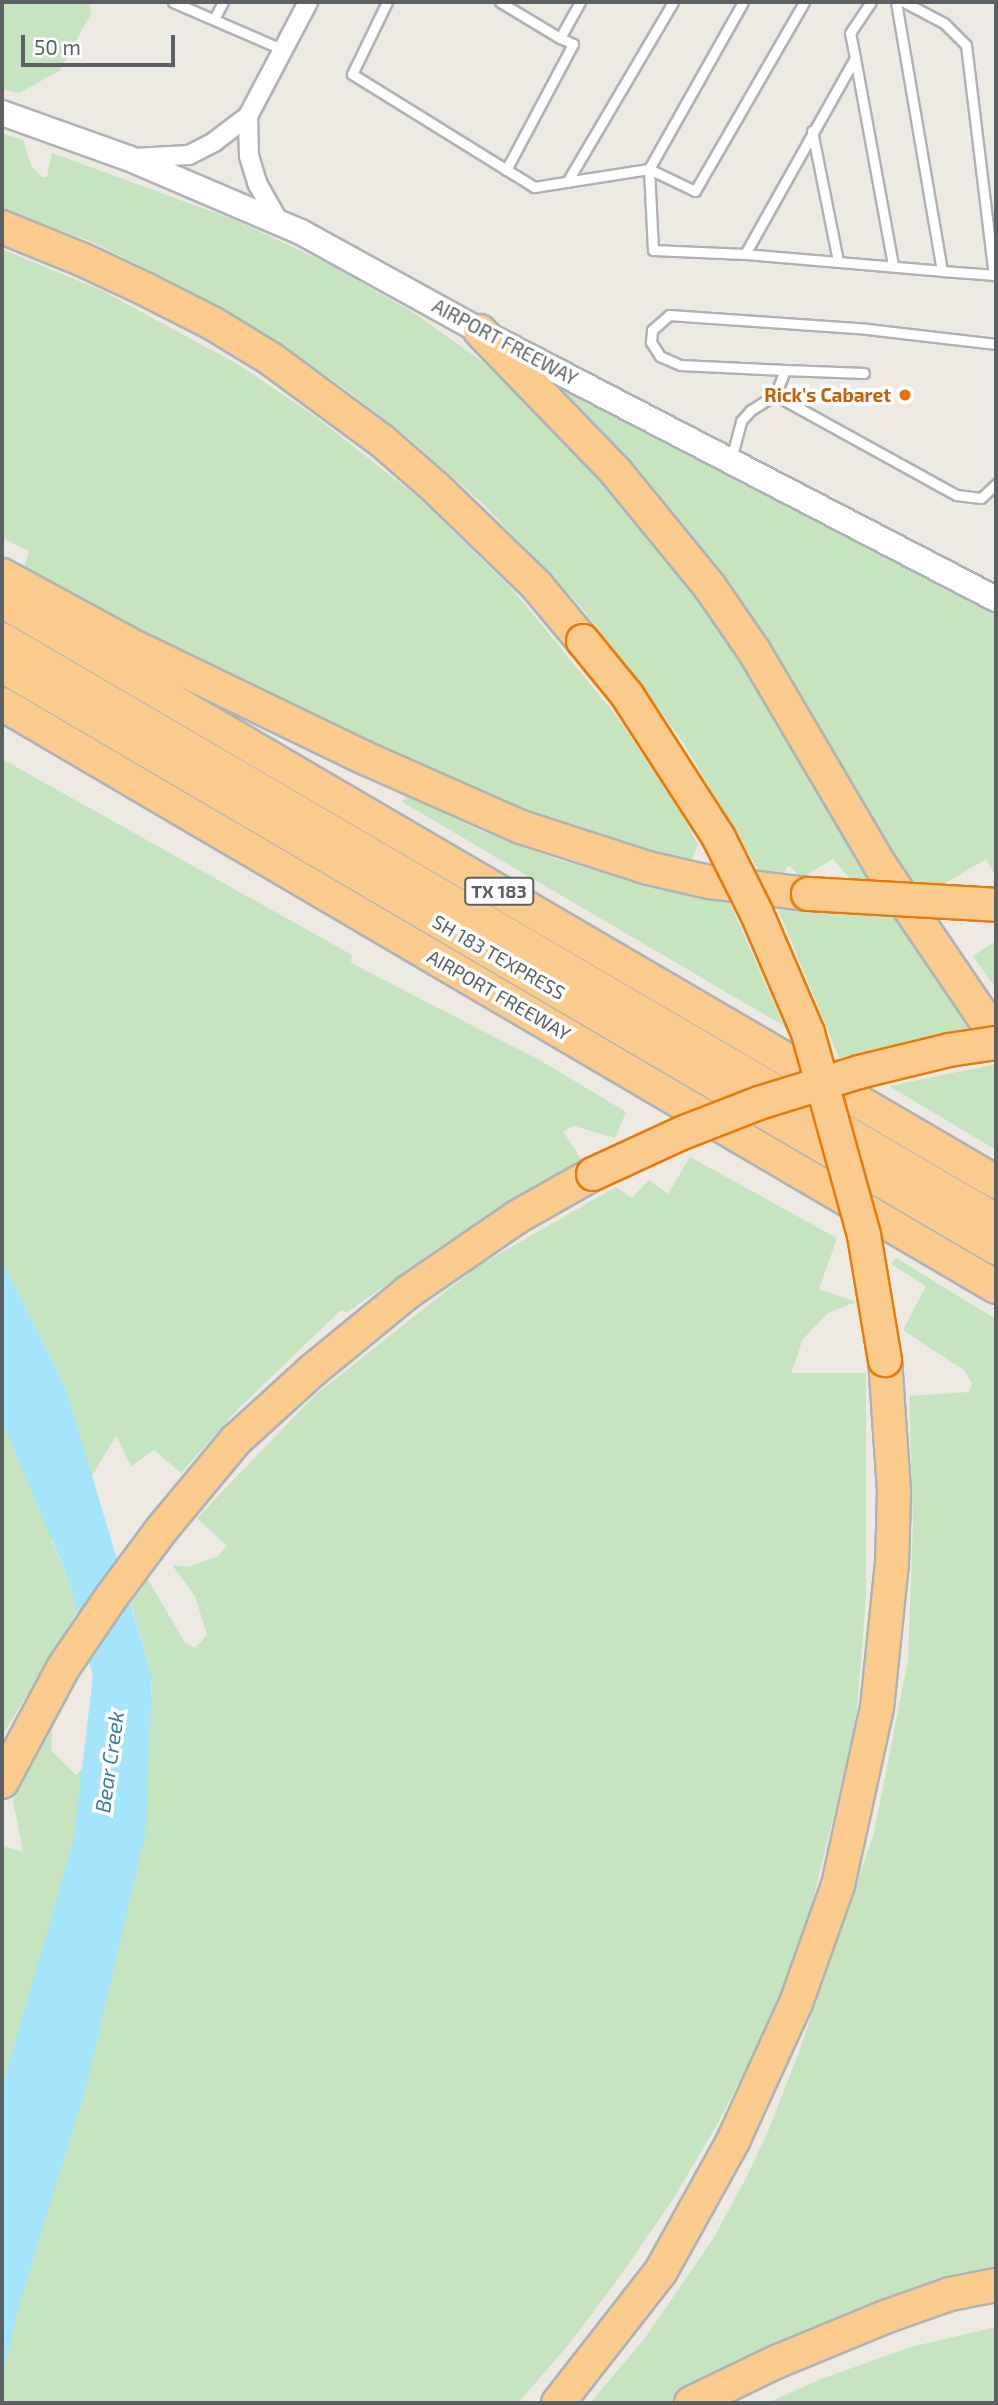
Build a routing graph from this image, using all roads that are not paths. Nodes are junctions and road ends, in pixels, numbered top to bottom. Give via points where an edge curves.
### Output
1 (173, 2) edge
2 (223, 2) edge
3 (308, 2) edge
4 (387, 2) edge
5 (499, 2) edge
6 (580, 2) edge
7 (673, 2) edge
8 (743, 2) edge
9 (804, 2) edge
10 (871, 2) edge
11 (895, 2) edge
12 (904, 2) edge
13 (214, 19) junction
14 (560, 38) junction
15 (285, 50) junction
16 (855, 58) junction
17 (2, 113) edge
18 (248, 116) junction
19 (812, 131) junction
20 (128, 158) junction
21 (649, 169) junction
22 (506, 170) junction
23 (567, 182) junction
24 (279, 222) junction
25 (2, 227) edge
26 (745, 254) junction
27 (838, 261) junction
28 (893, 266) junction
29 (942, 271) junction
30 (995, 275) edge
31 (480, 331) junction
32 (996, 344) edge
33 (785, 370) junction
34 (864, 373) dead end
35 (775, 395) junction
36 (731, 459) junction
37 (996, 484) edge
38 (2, 584) edge
39 (996, 599) edge
40 (2, 639) edge
41 (2, 666) edge
42 (2, 704) edge
43 (996, 905) edge
44 (996, 1035) edge
45 (996, 1043) edge
46 (996, 1182) edge
47 (996, 1220) edge
48 (996, 1248) edge
49 (996, 1287) edge
50 (2, 1782) edge
51 (996, 2285) edge
52 (950, 2294) junction
53 (996, 2304) edge
54 (558, 2403) edge
55 (691, 2403) edge

1 - 13 lane
2 - 13 lane
3 - 15 street
4 - 22 lane via 352,74
5 - 14 lane
6 - 14 lane
7 - 23 lane
8 - 21 lane
9 - 21 lane via 695,191
10 - 16 lane via 850,33
11 - 29 lane
12 - 30 lane via 944,23 966,46
13 - 15 lane
14 - 22 lane via 573,44
15 - 18 street
16 - 19 lane
16 - 28 lane
17 - 20 main road, AIRPORT FREEWAY
18 - 20 street via 189,155
18 - 24 street via 249,156 257,183
19 - 26 lane
19 - 27 lane
20 - 24 main road, AIRPORT FREEWAY
21 - 23 lane
21 - 26 lane via 653,250
22 - 23 lane via 534,187
24 - 31 main road, AIRPORT FREEWAY
25 - 54 highway, bridge via 81,258 212,323 271,359 381,440 537,586 627,695 719,838 808,1033 864,1235 885,1360 894,1490 892,1564 877,1708 838,1885 796,2003 722,2161 661,2271
26 - 27 lane
27 - 28 lane
28 - 29 lane
29 - 30 lane
31 - 36 main road, AIRPORT FREEWAY
31 - 44 highway via 616,472 710,587 754,651 880,865
32 - 33 lane via 669,314 652,330 651,342 660,356 680,366
33 - 34 lane
33 - 35 lane
35 - 36 lane via 741,422
35 - 37 lane via 956,495 981,498
36 - 39 main road, AIRPORT FREEWAY
38 - 43 highway, bridge via 363,757 521,827 709,883
38 - 46 highway, TX 183
40 - 47 highway, SH 183 TEXPRESS
41 - 48 highway, SH 183 TEXPRESS
42 - 49 highway, AIRPORT FREEWAY
45 - 50 highway, bridge via 859,1072 682,1133 593,1174 517,1217 380,1314 246,1432 198,1486 112,1596 63,1668
51 - 52 highway
52 - 53 highway
52 - 55 highway via 830,2339

